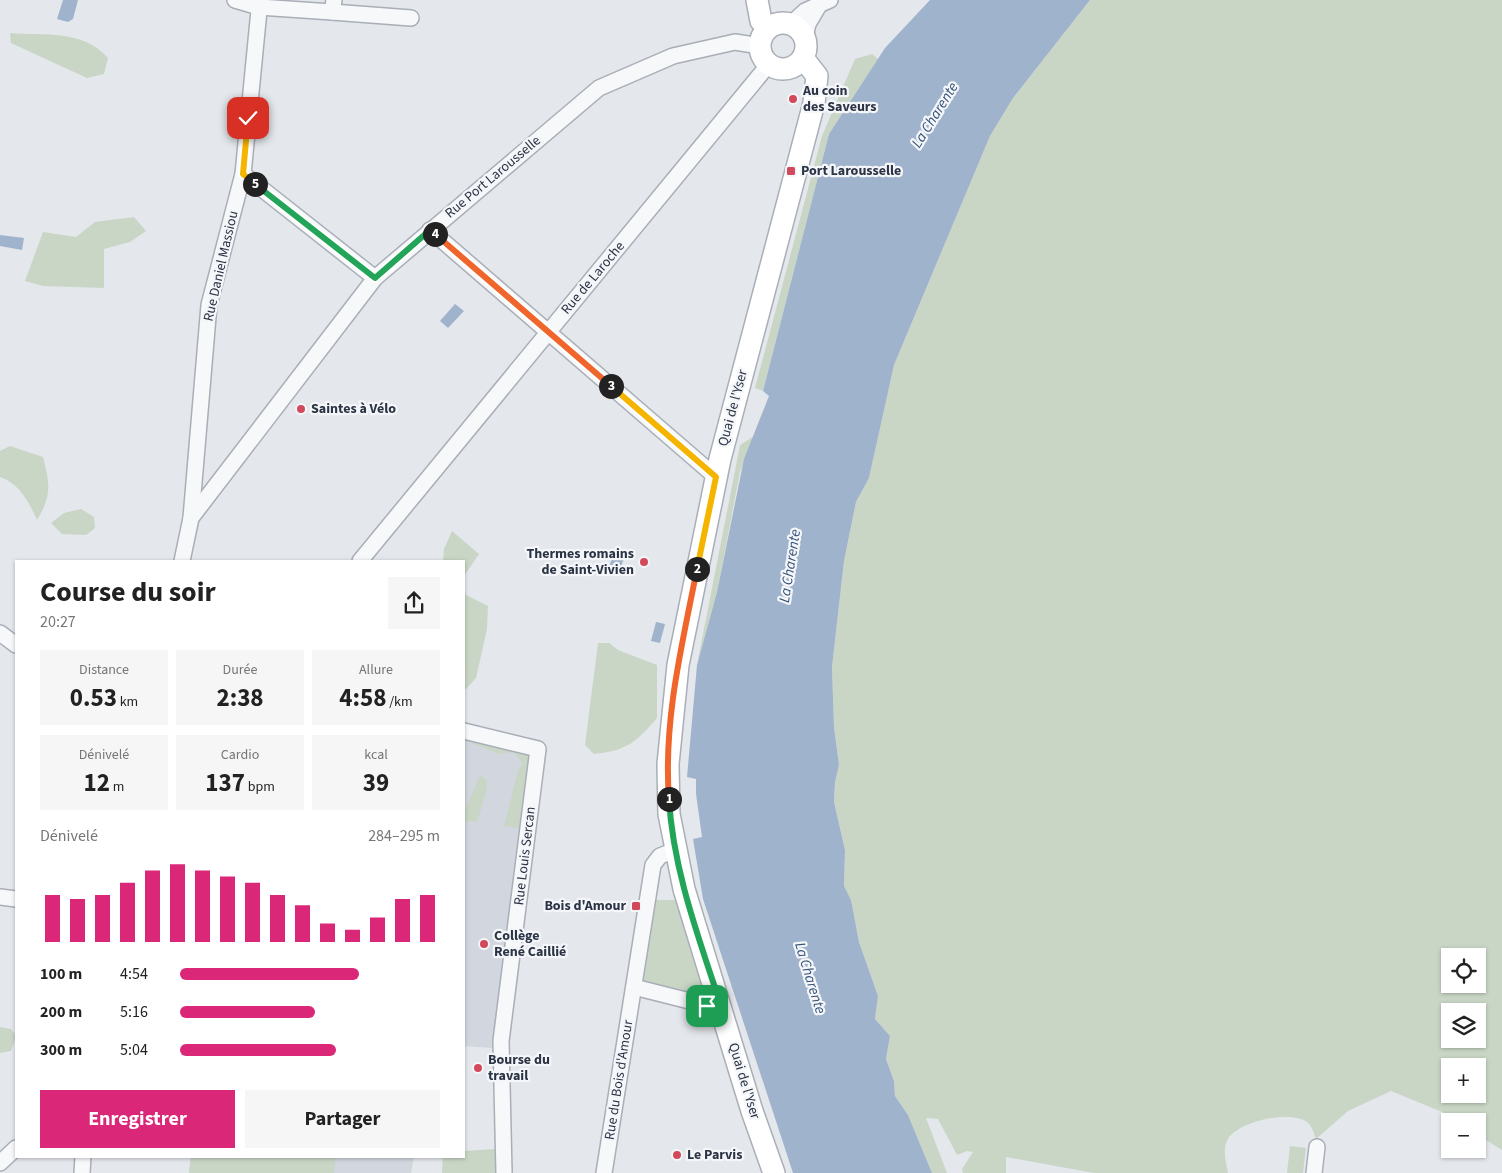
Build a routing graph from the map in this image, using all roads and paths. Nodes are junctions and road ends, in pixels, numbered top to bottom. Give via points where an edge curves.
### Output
1 (235, 0) edge
2 (757, 0) edge
3 (260, 3) edge
4 (824, 4) edge
5 (333, 6) edge
6 (411, 18) dead end
7 (798, 30) junction
8 (765, 46) junction
9 (803, 58) junction
10 (243, 174) junction
11 (430, 230) junction
12 (375, 278) junction
13 (548, 332) junction
14 (716, 477) junction
15 (191, 518) junction
16 (182, 560) edge
17 (361, 560) edge
18 (0, 633) edge
19 (15, 644) edge
20 (465, 731) edge
21 (675, 850) junction
22 (0, 897) edge
23 (15, 899) edge
24 (634, 987) junction
25 (722, 1009) junction
26 (1317, 1147) dead end
27 (15, 1149) edge
28 (83, 1158) edge
29 (0, 1163) edge
30 (82, 1173) edge
31 (504, 1173) edge
32 (604, 1173) edge
33 (774, 1173) edge
34 (1314, 1173) edge

1 - 3 street
2 - 8 street
3 - 5 street
3 - 10 street, Rue Daniel Massiou
4 - 7 street via 808,24
5 - 6 street
7 - 8 street via 778,23
7 - 9 street via 806,51
8 - 9 street via 784,69 791,68
8 - 11 street, Rue Port Larousselle via 735,42 673,56 599,88
8 - 13 street, Rue de Laroche
9 - 14 street, Quai de l'Yser via 817,76 814,103
10 - 12 street
10 - 15 street, Rue Daniel Massiou via 209,305
11 - 12 street, Rue Port Larousselle
11 - 13 street
12 - 15 street, Rue Port Larousselle
13 - 14 street
13 - 17 street, Rue de Laroche
14 - 21 street, Quai de l'Yser via 674,694 668,776
15 - 16 street, Rue Daniel Massiou
18 - 19 street
20 - 31 street, Rue Louis Sercan via 538,749 501,1041
21 - 24 street, Rue du Bois d'Amour via 660,856 653,864
21 - 25 street, Quai de l'Yser via 687,900
22 - 23 street
24 - 25 street
24 - 32 street, Rue du Bois d'Amour
25 - 33 street, Quai de l'Yser
26 - 34 street
27 - 29 street
28 - 30 street

